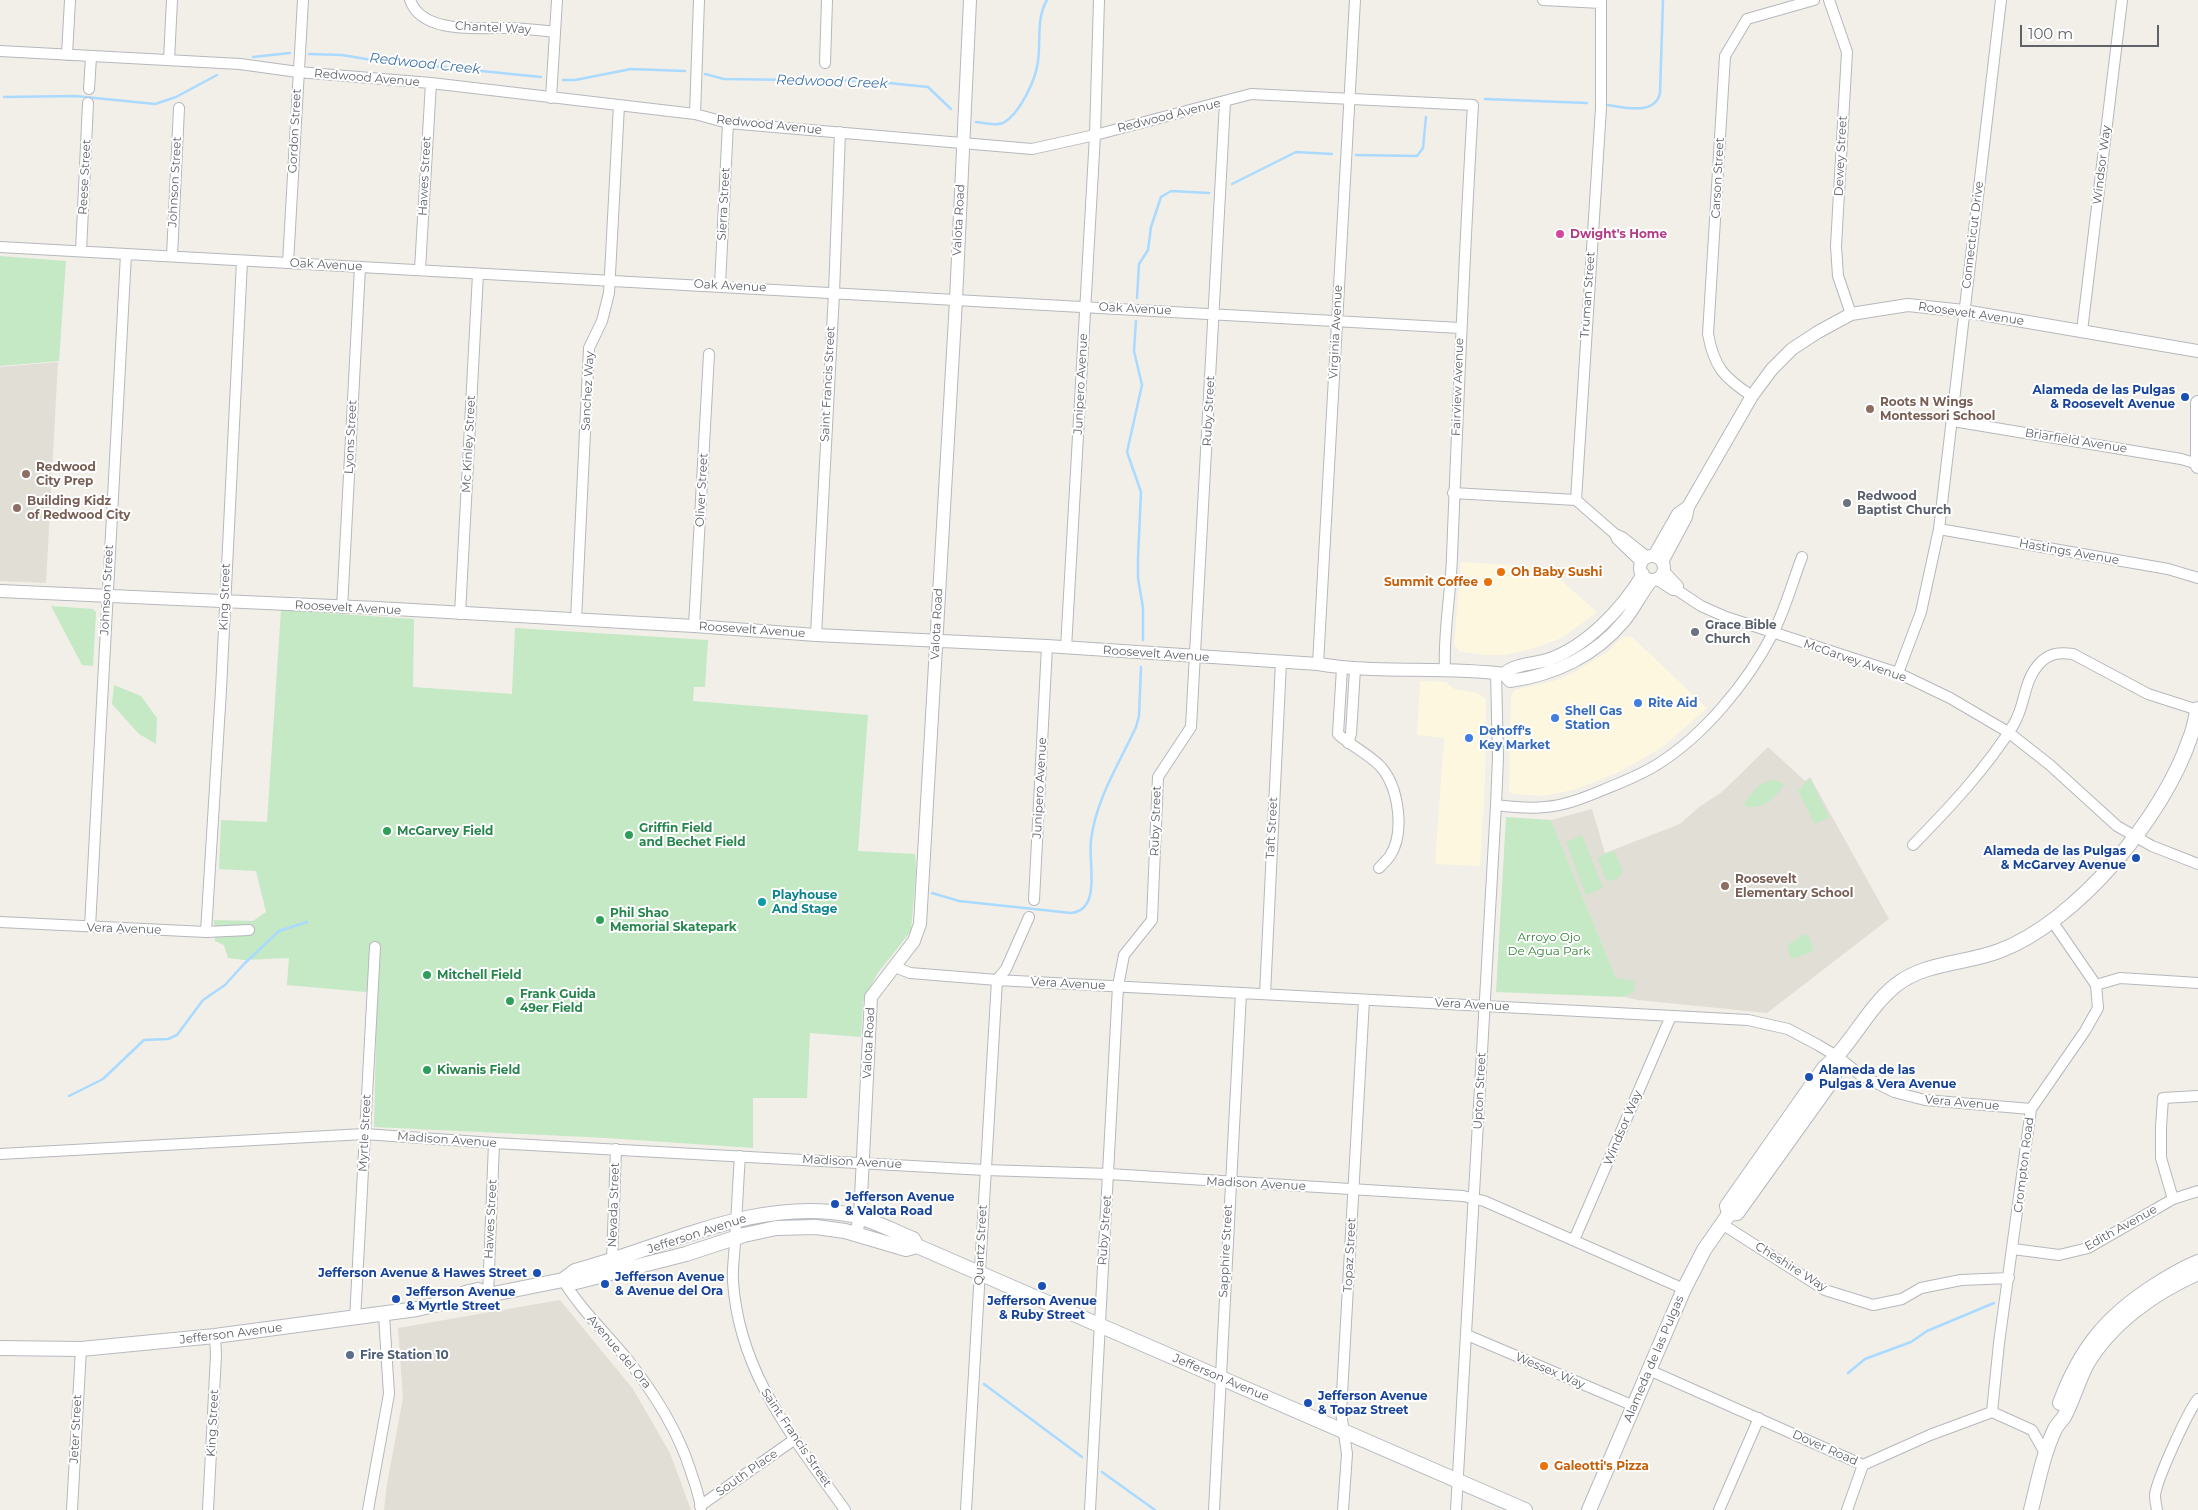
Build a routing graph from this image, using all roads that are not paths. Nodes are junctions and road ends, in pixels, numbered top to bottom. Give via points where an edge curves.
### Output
1 (70, 0) edge
2 (172, 0) edge
3 (303, 0) edge
4 (410, 0) edge
5 (557, 0) edge
6 (699, 0) edge
7 (827, 0) edge
8 (970, 0) edge
9 (1099, 0) edge
10 (1354, 0) edge
11 (1543, 0) edge
12 (1814, 0) edge
13 (1829, 0) edge
14 (2001, 0) edge
15 (2122, 0) edge
16 (1601, 1) edge
17 (555, 32) junction
18 (0, 51) edge
19 (67, 55) junction
20 (92, 57) junction
21 (169, 60) junction
22 (825, 63) dead end
23 (298, 72) junction
24 (431, 83) junction
25 (90, 89) dead end
26 (551, 98) junction
27 (1349, 99) junction
28 (1225, 102) junction
29 (88, 103) dead end
30 (619, 105) junction
31 (1474, 105) joint
32 (179, 108) dead end
33 (695, 114) junction
34 (728, 122) junction
35 (840, 132) junction
36 (1095, 135) junction
37 (963, 143) junction
38 (0, 247) edge
39 (82, 251) junction
40 (126, 254) junction
41 (172, 256) junction
42 (242, 261) junction
43 (288, 262) junction
44 (360, 267) junction
45 (420, 269) junction
46 (478, 274) junction
47 (610, 280) junction
48 (720, 285) junction
49 (834, 293) junction
50 (956, 300) junction
51 (1085, 306) junction
52 (1964, 311) junction
53 (1214, 314) junction
54 (1851, 314) junction
55 (1337, 322) junction
56 (1460, 328) junction
57 (2082, 331) junction
58 (2198, 351) edge
59 (708, 354) dead end
60 (1752, 396) junction
61 (2198, 403) edge
62 (1953, 421) junction
63 (2198, 465) edge
64 (1453, 493) junction
65 (1576, 500) junction
66 (1939, 529) junction
67 (1802, 557) dead end
68 (1652, 568) junction
69 (2198, 578) edge
70 (0, 591) edge
71 (107, 597) junction
72 (225, 603) junction
73 (342, 608) junction
74 (460, 614) junction
75 (576, 620) junction
76 (694, 626) junction
77 (1774, 633) junction
78 (816, 635) junction
79 (936, 641) junction
80 (1048, 646) junction
81 (1066, 648) junction
82 (1195, 658) junction
83 (1281, 662) junction
84 (1318, 664) junction
85 (1342, 668) junction
86 (1356, 669) junction
87 (1445, 670) junction
88 (1500, 673) junction
89 (1898, 673) junction
90 (2198, 709) edge
91 (2008, 732) junction
92 (1348, 743) junction
93 (1496, 805) junction
94 (2135, 837) junction
95 (1913, 845) dead end
96 (2198, 864) edge
97 (1379, 868) dead end
98 (1034, 900) dead end
99 (1029, 917) dead end
100 (2052, 921) junction
101 (0, 922) edge
102 (90, 927) junction
103 (249, 930) dead end
104 (206, 932) junction
105 (375, 947) dead end
106 (894, 967) junction
107 (997, 980) junction
108 (2198, 983) edge
109 (2096, 985) junction
110 (1118, 986) junction
111 (1241, 993) junction
112 (1265, 994) junction
113 (1364, 1000) junction
114 (1485, 1006) junction
115 (1671, 1016) junction
116 (1838, 1057) junction
117 (2198, 1096) edge
118 (2031, 1109) junction
119 (364, 1134) junction
120 (494, 1143) junction
121 (616, 1149) junction
122 (0, 1154) edge
123 (740, 1156) junction
124 (862, 1163) junction
125 (985, 1170) junction
126 (1109, 1174) junction
127 (1230, 1182) junction
128 (1353, 1189) junction
129 (2198, 1191) edge
130 (1474, 1197) junction
131 (2173, 1199) junction
132 (860, 1217) junction
133 (1725, 1219) junction
134 (736, 1220) junction
135 (856, 1233) junction
136 (736, 1238) junction
137 (1574, 1240) junction
138 (917, 1246) junction
139 (2013, 1249) junction
140 (612, 1261) junction
141 (2198, 1262) edge
142 (2198, 1273) edge
143 (980, 1274) junction
144 (2009, 1278) junction
145 (563, 1280) junction
146 (1684, 1289) junction
147 (488, 1295) junction
148 (384, 1315) junction
149 (355, 1319) junction
150 (1100, 1326) junction
151 (215, 1336) junction
152 (1467, 1336) junction
153 (0, 1348) edge
154 (81, 1349) junction
155 (1649, 1370) junction
156 (1221, 1378) junction
157 (2198, 1399) edge
158 (1634, 1406) junction
159 (1992, 1412) junction
160 (1759, 1418) junction
161 (2056, 1428) junction
162 (1344, 1432) junction
163 (794, 1439) junction
164 (2046, 1453) junction
165 (1863, 1465) junction
166 (1458, 1481) junction
167 (700, 1508) edge
168 (72, 1510) edge
169 (208, 1510) edge
170 (368, 1510) edge
171 (846, 1510) edge
172 (966, 1510) edge
173 (1090, 1510) edge
174 (1214, 1510) edge
175 (1344, 1510) edge
176 (1456, 1510) edge
177 (1525, 1510) edge
178 (1589, 1510) edge
179 (1720, 1510) edge
180 (1847, 1510) edge
181 (2031, 1510) edge
182 (2157, 1510) edge

1 - 19 street
2 - 21 street
3 - 23 street, Gordon Street
4 - 17 street, Chantel Way via 412,6 430,21 458,28
5 - 17 street
6 - 33 street
7 - 22 street
8 - 37 street, Valota Road
9 - 36 street, Junipero Avenue
10 - 27 street, Virginia Avenue
11 - 16 street
12 - 60 street, Carson Street via 1747,18 1725,56 1708,334 1712,354 1722,373
13 - 54 street, Dewey Street via 1847,52 1836,246 1838,276
14 - 52 street, Connecticut Drive
15 - 57 street, Windsor Way
16 - 65 street, Truman Street via 1601,108
17 - 26 street
18 - 19 street, Redwood Avenue
19 - 20 street, Redwood Avenue
20 - 21 street, Redwood Avenue
20 - 25 street
21 - 23 street, Redwood Avenue via 240,64
23 - 24 street, Redwood Avenue
23 - 43 street, Gordon Street
24 - 26 street, Redwood Avenue
24 - 45 street, Hawes Street
26 - 30 street, Redwood Avenue
27 - 28 street, Redwood Avenue via 1251,94
27 - 31 street, Redwood Avenue
27 - 55 street, Virginia Avenue
28 - 36 street, Redwood Avenue
28 - 53 street, Ruby Street
29 - 39 street, Reese Street
30 - 33 street, Redwood Avenue
30 - 47 street, Sanchez Way
31 - 56 street, Fairview Avenue
32 - 41 street, Johnson Street
33 - 34 street, Redwood Avenue
34 - 35 street, Redwood Avenue
34 - 48 street, Sierra Street
35 - 37 street, Redwood Avenue
35 - 49 street, Saint Francis Street
36 - 37 street, Redwood Avenue via 1032,149
36 - 51 street, Junipero Avenue
37 - 50 street, Valota Road
38 - 39 street, Oak Avenue
39 - 40 street, Oak Avenue
40 - 41 street, Oak Avenue
40 - 71 street, Johnson Street
41 - 42 street, Oak Avenue
42 - 43 street, Oak Avenue
42 - 72 street, King Street
43 - 44 street, Oak Avenue
44 - 45 street, Oak Avenue
44 - 73 street, Lyons Street
45 - 46 street, Oak Avenue
46 - 47 street, Oak Avenue
46 - 74 street, Mc Kinley Street
47 - 48 street, Oak Avenue
47 - 75 street, Sanchez Way via 602,321 589,348
48 - 49 street, Oak Avenue
49 - 50 street, Oak Avenue
49 - 78 street, Saint Francis Street
50 - 51 street, Oak Avenue
50 - 79 street, Valota Road
51 - 53 street, Oak Avenue
51 - 81 street, Junipero Avenue
52 - 54 street, Roosevelt Avenue via 1908,305
52 - 57 street, Roosevelt Avenue
52 - 62 street, Connecticut Drive
53 - 55 street, Oak Avenue
53 - 82 street, Ruby Street
54 - 60 street, Roosevelt Avenue via 1792,350 1772,369
55 - 56 street, Oak Avenue
55 - 84 street, Virginia Avenue
56 - 64 street, Fairview Avenue
57 - 58 street, Roosevelt Avenue
59 - 76 street, Oliver Street
60 - 68 street, Roosevelt Avenue via 1688,507 1686,517
61 - 63 main road
62 - 63 street, Briarfield Avenue via 2181,459
62 - 66 street, Connecticut Drive
64 - 65 street
64 - 87 street, Fairview Avenue
65 - 68 street, McGarvey Avenue
66 - 69 street, Hastings Avenue via 2168,569
66 - 89 street, Connecticut Drive via 1921,612
67 - 77 street
68 - 77 street, McGarvey Avenue via 1673,590 1701,606
68 - 88 street, Roosevelt Avenue via 1622,605 1567,652
70 - 71 street, Roosevelt Avenue
71 - 72 street, Roosevelt Avenue
71 - 102 street, Johnson Street
72 - 73 street, Roosevelt Avenue
72 - 104 street, King Street
73 - 74 street, Roosevelt Avenue
74 - 75 street, Roosevelt Avenue
75 - 76 street, Roosevelt Avenue
76 - 78 street, Roosevelt Avenue
77 - 89 street, McGarvey Avenue
77 - 93 street via 1737,690 1705,726 1659,763 1592,795 1554,805
78 - 79 street, Roosevelt Avenue
79 - 80 street, Roosevelt Avenue
79 - 106 street, Valota Road via 920,924 914,941
80 - 81 street, Roosevelt Avenue
80 - 98 street, Junipero Avenue
81 - 82 street, Roosevelt Avenue
82 - 83 street, Roosevelt Avenue
82 - 110 street, Ruby Street via 1191,727 1158,777 1152,920 1124,955
83 - 84 street, Roosevelt Avenue
83 - 112 street, Taft Street
84 - 85 street, Roosevelt Avenue
85 - 86 street, Roosevelt Avenue
85 - 92 street via 1338,734
86 - 87 street, Roosevelt Avenue
86 - 92 street
87 - 88 street, Roosevelt Avenue
88 - 93 street, Upton Street
89 - 91 street, McGarvey Avenue via 1950,698
90 - 91 street via 2148,694 2074,654 2060,652 2048,656 2032,674 2023,708
90 - 94 main road, Alameda de las Pulgas via 2180,762
91 - 94 street, McGarvey Avenue via 2117,826
91 - 95 street via 1971,784
92 - 97 street via 1380,766 1391,780 1397,800 1398,824 1394,844 1390,856
93 - 114 street, Upton Street
94 - 96 street, McGarvey Avenue
94 - 100 main road, Alameda de las Pulgas via 2080,897
99 - 107 street via 1006,969
100 - 109 street
100 - 116 main road, Alameda de las Pulgas via 2001,951 1924,969 1896,985
101 - 102 street, Vera Avenue
102 - 104 street, Vera Avenue
103 - 104 street, Vera Avenue
105 - 119 street, Myrtle Street
106 - 107 street, Vera Avenue via 910,973
106 - 124 street, Valota Road via 871,997
107 - 110 street, Vera Avenue
107 - 125 street, Quartz Street
108 - 109 street via 2120,978
109 - 118 street, Crompton Road via 2098,1008
110 - 111 street, Vera Avenue
110 - 126 street, Ruby Street
111 - 112 street, Vera Avenue
111 - 127 street, Sapphire Street
112 - 113 street, Vera Avenue
113 - 114 street, Vera Avenue
113 - 128 street, Topaz Street
114 - 115 street, Vera Avenue
114 - 130 street, Upton Street
115 - 116 street, Vera Avenue via 1748,1020 1788,1029
115 - 137 street, Windsor Way
116 - 118 street, Vera Avenue via 1859,1074 1894,1092 1920,1100
116 - 133 main road, Alameda de las Pulgas via 1833,1079 1737,1213
117 - 131 street via 2163,1098 2161,1158
118 - 139 street, Crompton Road
119 - 120 street, Madison Avenue
119 - 122 street, Madison Avenue
119 - 149 street, Myrtle Street
120 - 121 street, Madison Avenue
120 - 147 street, Hawes Street
121 - 123 street, Madison Avenue
121 - 140 street, Nevada Street
123 - 124 street, Madison Avenue
123 - 134 street, Saint Francis Street
124 - 125 street, Madison Avenue
124 - 132 street, Valota Road
125 - 126 street, Madison Avenue
125 - 143 street, Quartz Street
126 - 127 street, Madison Avenue
126 - 150 street, Ruby Street
127 - 128 street, Madison Avenue
127 - 156 street, Sapphire Street
128 - 130 street, Madison Avenue
128 - 162 street, Topaz Street via 1341,1412
129 - 131 street, Edith Avenue
130 - 137 street, Madison Avenue
130 - 152 street, Upton Street
131 - 139 street, Edith Avenue via 2088,1248 2059,1255
132 - 134 main road, Jefferson Avenue via 781,1211
132 - 135 street, Valota Road
132 - 138 main road, Jefferson Avenue via 913,1239
133 - 144 street, Cheshire Way via 1826,1290 1873,1305 1902,1299 1921,1288 1961,1280
133 - 146 main road, Alameda de las Pulgas
134 - 136 street, Saint Francis Street
134 - 140 main road, Jefferson Avenue
135 - 136 main road, Jefferson Avenue via 816,1227 776,1228
135 - 138 main road, Jefferson Avenue via 906,1249
136 - 145 main road, Jefferson Avenue via 576,1282
136 - 163 street, Saint Francis Street via 733,1280 742,1332 763,1390
137 - 146 street, Madison Avenue
138 - 143 main road, Jefferson Avenue
139 - 144 street, Crompton Road
140 - 145 main road, Jefferson Avenue via 575,1271
141 - 161 main road via 2124,1306 2091,1341 2069,1378 2056,1415
142 - 161 main road via 2143,1305 2113,1330 2087,1364
143 - 150 main road, Jefferson Avenue
143 - 172 street, Quartz Street
144 - 159 street, Crompton Road via 1998,1343
145 - 147 main road, Jefferson Avenue
145 - 167 street, Avenue del Ora via 574,1298 650,1389 672,1425 688,1464
146 - 155 main road, Alameda de las Pulgas
147 - 148 main road, Jefferson Avenue via 481,1301 465,1304 460,1300
148 - 149 main road, Jefferson Avenue
148 - 170 street via 389,1394
149 - 151 main road, Jefferson Avenue
150 - 156 main road, Jefferson Avenue
150 - 173 street, Ruby Street
151 - 154 main road, Jefferson Avenue
151 - 169 street, King Street
152 - 158 street, Wessex Way
152 - 166 street, Upton Street
153 - 154 main road, Jefferson Avenue
154 - 168 street, Jeter Street
155 - 158 main road, Alameda de las Pulgas
155 - 160 street, Dover Road
156 - 162 main road, Jefferson Avenue
156 - 174 street, Sapphire Street
157 - 182 street via 2161,1478 2155,1495
158 - 178 main road, Alameda de las Pulgas
159 - 164 street via 2032,1430
159 - 165 street, Dover Road
160 - 165 street, Dover Road
160 - 179 street
161 - 164 main road
162 - 166 main road, Jefferson Avenue
162 - 175 street, Topaz Street via 1347,1454
163 - 167 street, South Place
163 - 171 street, Saint Francis Street
164 - 181 main road
165 - 180 street
166 - 176 street, Upton Street
166 - 177 main road, Jefferson Avenue

